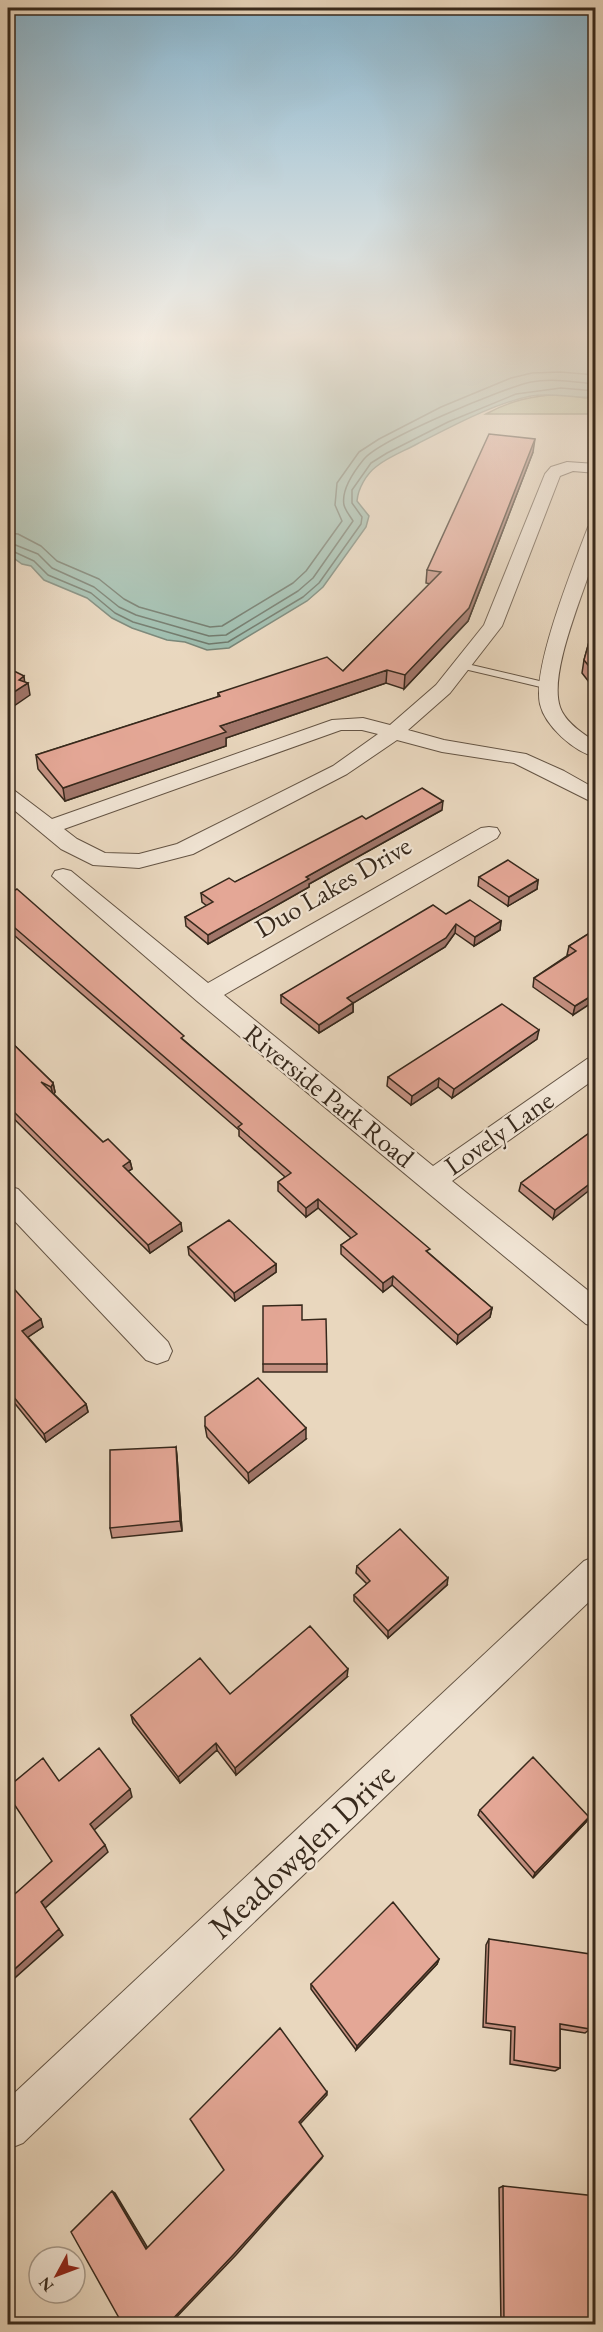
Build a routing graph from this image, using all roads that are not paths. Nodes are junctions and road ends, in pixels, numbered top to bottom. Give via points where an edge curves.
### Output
1 (596, 469) edge
2 (596, 527) edge
3 (463, 666) junction
4 (549, 686) junction
5 (392, 734) junction
6 (596, 751) edge
7 (8, 795) edge
8 (596, 798) edge
9 (48, 828) junction
10 (489, 833) dead end
11 (63, 876) dead end
12 (206, 995) junction
13 (596, 1065) edge
14 (433, 1180) junction
15 (8, 1197) edge
16 (596, 1315) edge
17 (156, 1351) dead end
18 (596, 1572) edge
19 (8, 2128) edge

1 - 3 street via 568,466 553,474 493,626
2 - 4 street via 554,653
3 - 4 lane
3 - 5 street
4 - 6 street via 549,705 563,726
5 - 8 street via 519,758
5 - 9 street via 363,724 339,724
5 - 9 street via 340,770 185,849 139,861 101,860
7 - 9 street
10 - 12 street, Duo Lakes Drive
11 - 12 street, Riverside Park Road
12 - 14 street, Riverside Park Road
13 - 14 street, Lovely Lane
14 - 16 street, Riverside Park Road
15 - 17 street
18 - 19 street, Meadowglen Drive

